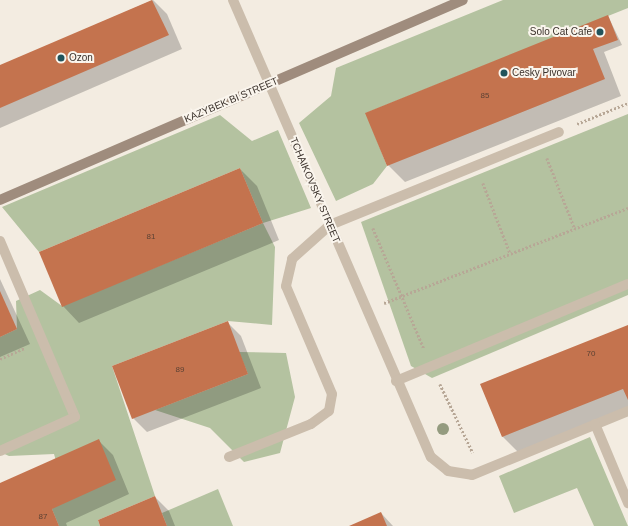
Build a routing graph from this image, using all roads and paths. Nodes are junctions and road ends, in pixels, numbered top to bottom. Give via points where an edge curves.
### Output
1 (233, 0) edge
2 (463, 0) edge
3 (270, 84) junction
4 (628, 103) edge
5 (559, 132) joint
6 (540, 139) junction
7 (476, 166) junction
8 (0, 200) edge
9 (628, 208) edge
10 (366, 211) junction
11 (330, 225) junction
12 (575, 228) junction
13 (0, 241) edge
14 (510, 253) junction
15 (628, 284) edge
16 (401, 296) junction
17 (366, 310) junction
18 (42, 341) junction
19 (0, 359) edge
20 (431, 366) junction
21 (396, 381) junction
22 (628, 411) edge
23 (595, 424) junction
24 (0, 451) edge
25 (229, 457) dead end
26 (482, 470) junction
27 (628, 503) edge

1 - 3 lane, TCHAIKOVSKY STREET
2 - 3 street, KAZYBEK BI STREET
3 - 8 street, KAZYBEK BI STREET
3 - 11 lane, TCHAIKOVSKY STREET
4 - 5 path
5 - 6 lane
6 - 7 lane
6 - 12 path
7 - 10 lane
7 - 14 path
9 - 12 path
10 - 11 lane
10 - 16 path
11 - 17 lane, TCHAIKOVSKY STREET
11 - 25 lane via 292,259 286,286 332,394 329,411 311,424
12 - 14 path
13 - 18 lane
14 - 16 path
15 - 20 lane
16 - 17 path
16 - 20 path
17 - 21 lane, TCHAIKOVSKY STREET
18 - 19 path
18 - 24 lane via 75,417
20 - 21 lane
20 - 26 path
21 - 26 lane, TCHAIKOVSKY STREET via 431,457 448,471 472,474
22 - 23 lane, TCHAIKOVSKY STREET
23 - 26 lane, TCHAIKOVSKY STREET
23 - 27 lane

